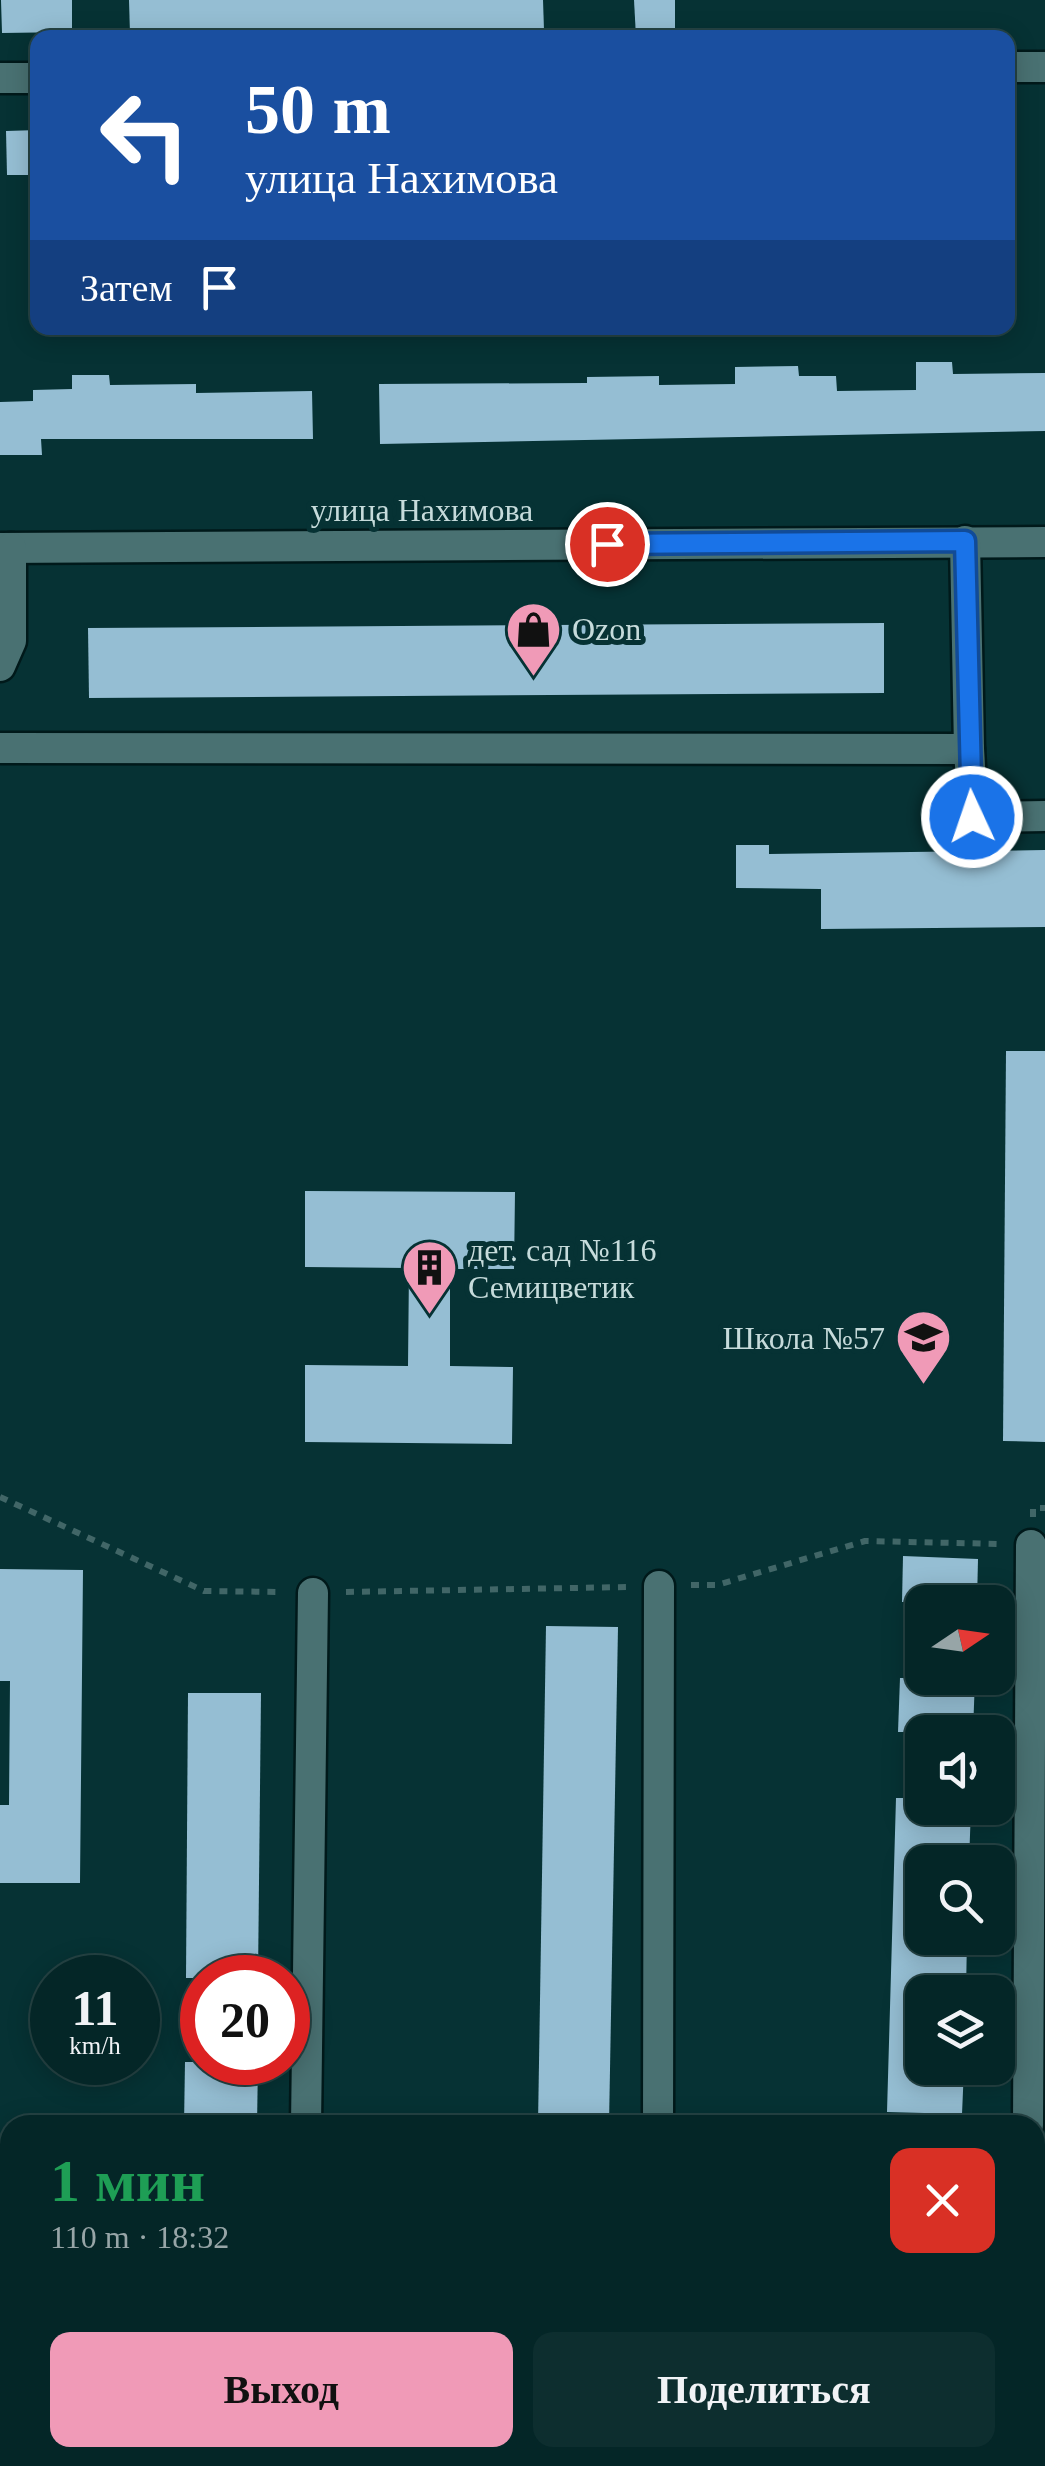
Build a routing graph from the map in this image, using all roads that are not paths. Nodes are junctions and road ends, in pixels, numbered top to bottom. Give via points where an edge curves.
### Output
1 (1015, 67) edge
2 (1045, 67) edge
3 (0, 78) edge
4 (30, 78) edge
5 (965, 541) junction
6 (1045, 542) edge
7 (6, 548) edge
8 (0, 666) edge
9 (0, 748) edge
10 (968, 749) junction
11 (1045, 816) edge
12 (1031, 1545) road end
13 (659, 1586) road end
14 (313, 1593) road end
15 (306, 2115) edge
16 (658, 2115) edge
17 (1028, 2115) edge

1 - 2 street
3 - 4 street
5 - 6 street, улица Нахимова
5 - 7 street, улица Нахимова
5 - 10 street
7 - 8 street via 12,641
9 - 10 street
10 - 11 street via 972,817
12 - 17 street
13 - 16 street
14 - 15 street

